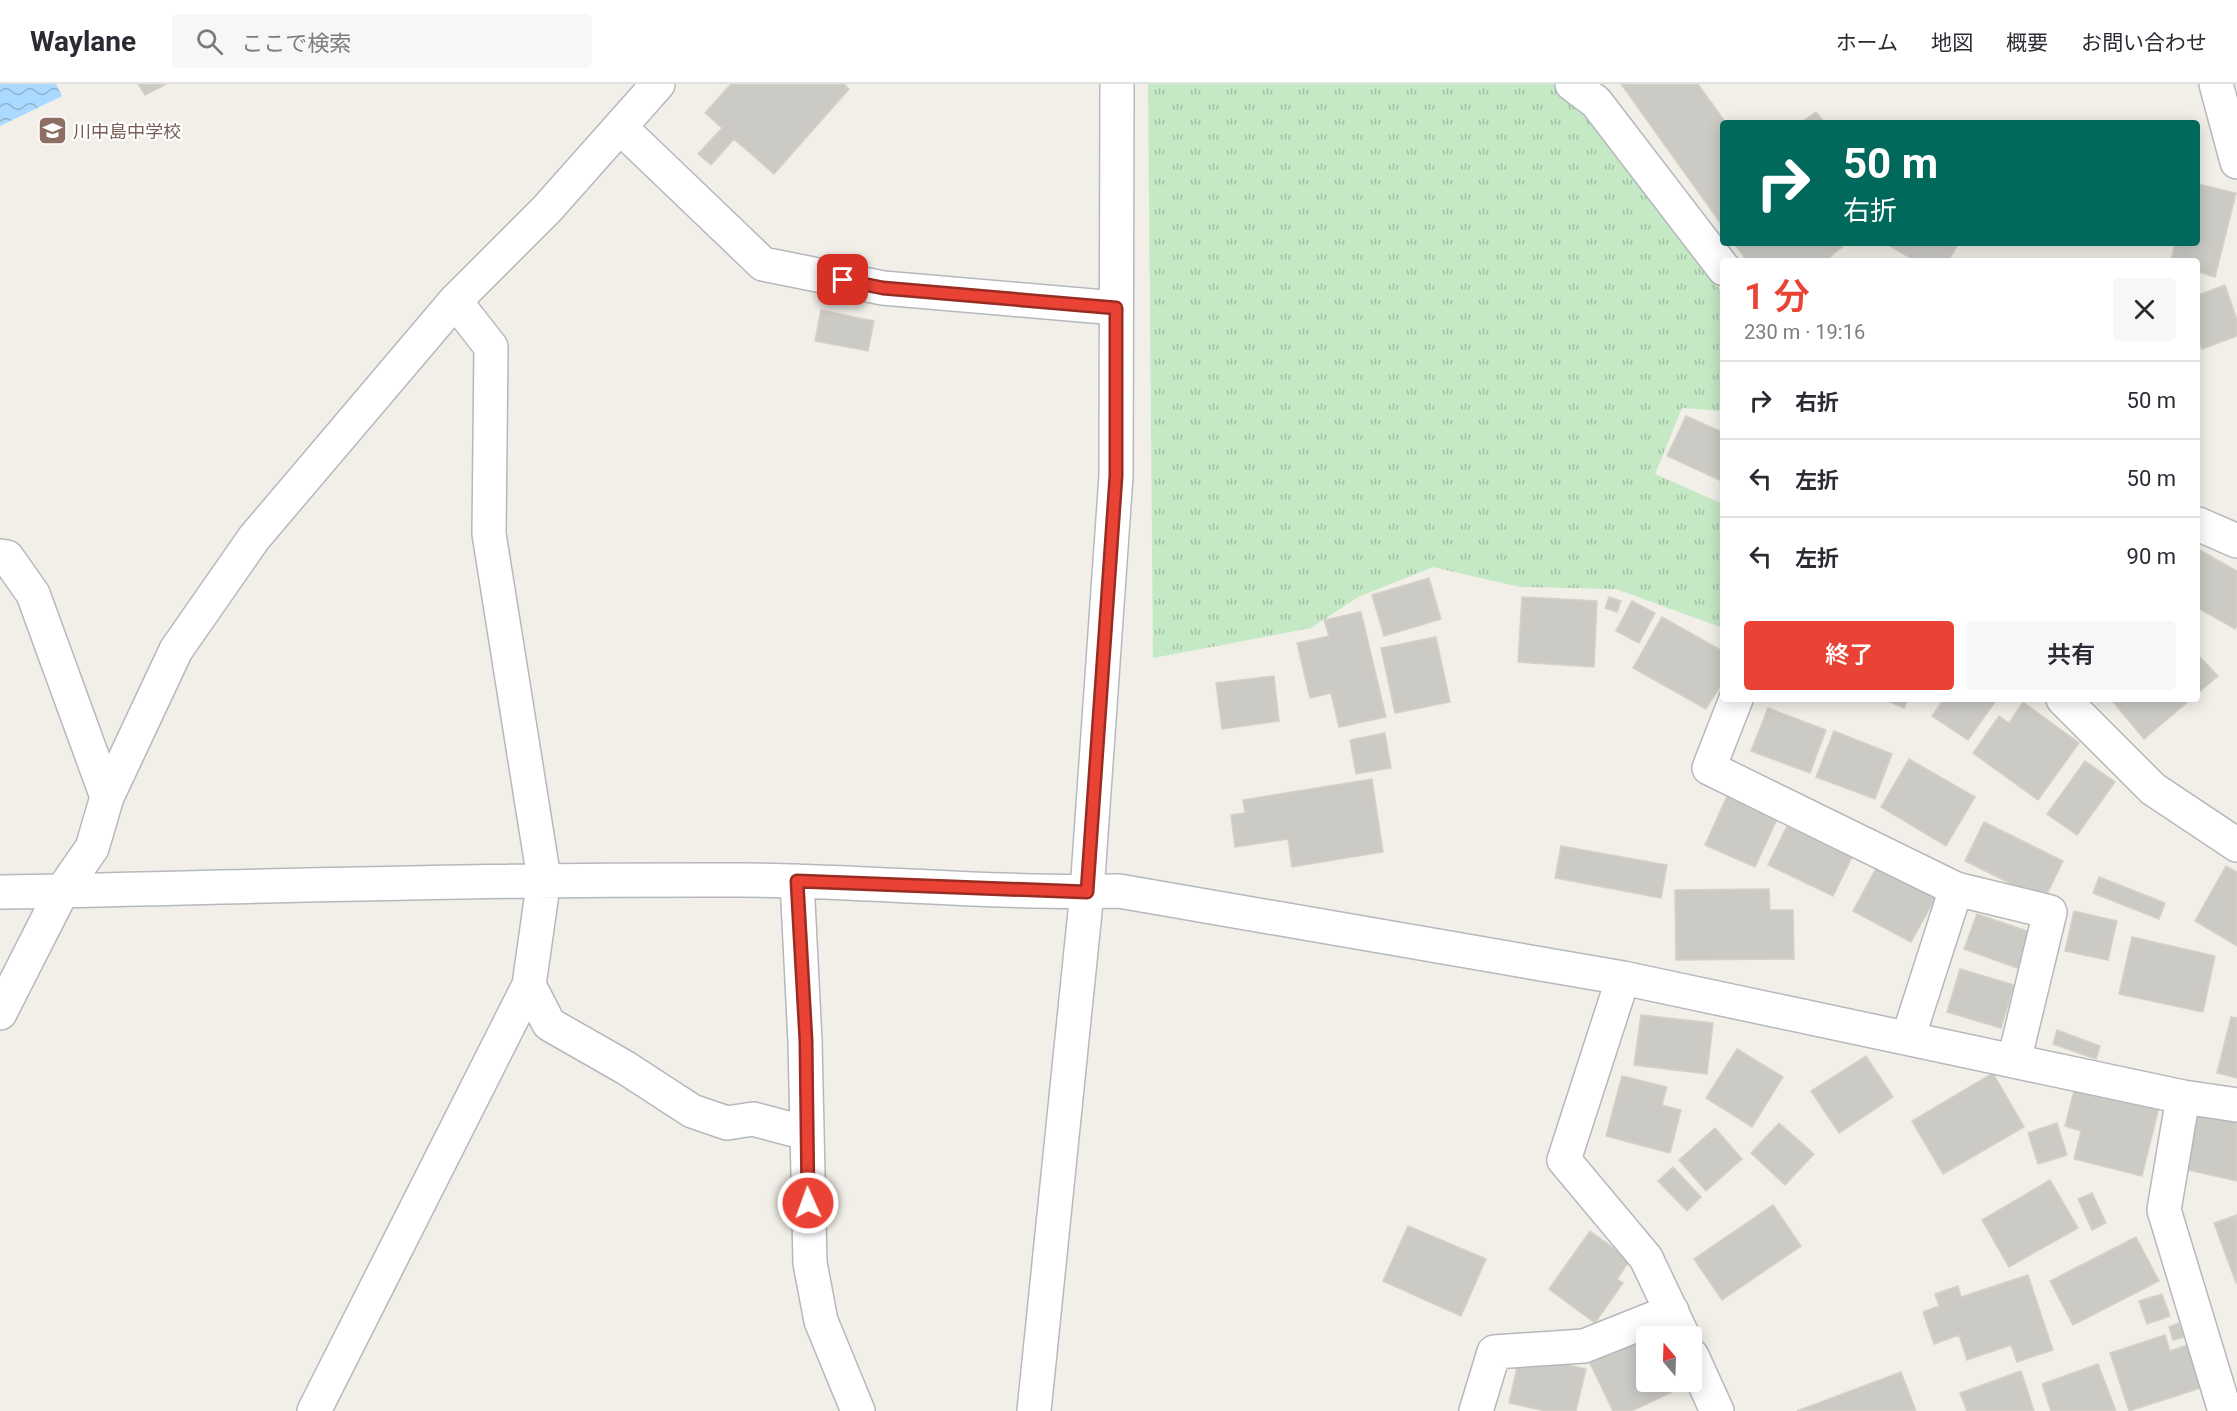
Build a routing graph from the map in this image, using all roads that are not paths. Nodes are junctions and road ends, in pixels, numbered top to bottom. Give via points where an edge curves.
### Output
1 (658, 84) edge
2 (1117, 84) edge
3 (1572, 84) edge
4 (2216, 84) edge
5 (620, 127) junction
6 (2237, 162) edge
7 (1720, 264) edge
8 (455, 301) junction
9 (1116, 308) junction
10 (2200, 525) edge
11 (2237, 541) edge
12 (0, 556) edge
13 (1736, 702) edge
14 (2066, 702) edge
15 (107, 797) junction
16 (2237, 845) edge
17 (544, 879) junction
18 (797, 881) junction
19 (1956, 889) junction
20 (62, 891) junction
21 (0, 892) edge
22 (1087, 892) junction
23 (1623, 978) junction
24 (529, 985) junction
25 (0, 1013) edge
26 (1908, 1038) junction
27 (2014, 1061) junction
28 (2183, 1097) junction
29 (2237, 1105) edge
30 (806, 1133) junction
31 (1677, 1324) edge
32 (1702, 1378) edge
33 (314, 1411) edge
34 (858, 1411) edge
35 (1034, 1411) edge
36 (1476, 1411) edge
37 (1717, 1411) edge
38 (2225, 1411) edge

1 - 5 street
2 - 9 street
3 - 7 street via 1596,102
4 - 6 street
5 - 8 street via 547,209
5 - 9 street via 763,264 883,288
8 - 15 street via 254,538 176,650
8 - 17 street via 492,347 489,534
9 - 22 street via 1116,476
10 - 11 street
12 - 15 street via 7,557 33,594
13 - 19 street via 1709,768
14 - 16 street via 2153,789
15 - 20 street via 92,848
17 - 18 street
17 - 20 street
17 - 24 street
18 - 22 street
18 - 30 street via 806,1041
19 - 26 street
19 - 27 street via 2050,912
20 - 21 street
20 - 25 street
22 - 23 street via 1119,891
22 - 35 street
23 - 26 street
23 - 31 street via 1564,1160 1647,1258
24 - 30 street via 549,1024 692,1112 727,1123 753,1119
24 - 33 street
26 - 27 street
27 - 28 street
28 - 29 street
28 - 38 street via 2164,1210
30 - 34 street via 810,1263 820,1321
31 - 36 street via 1584,1346 1494,1352
32 - 37 street

